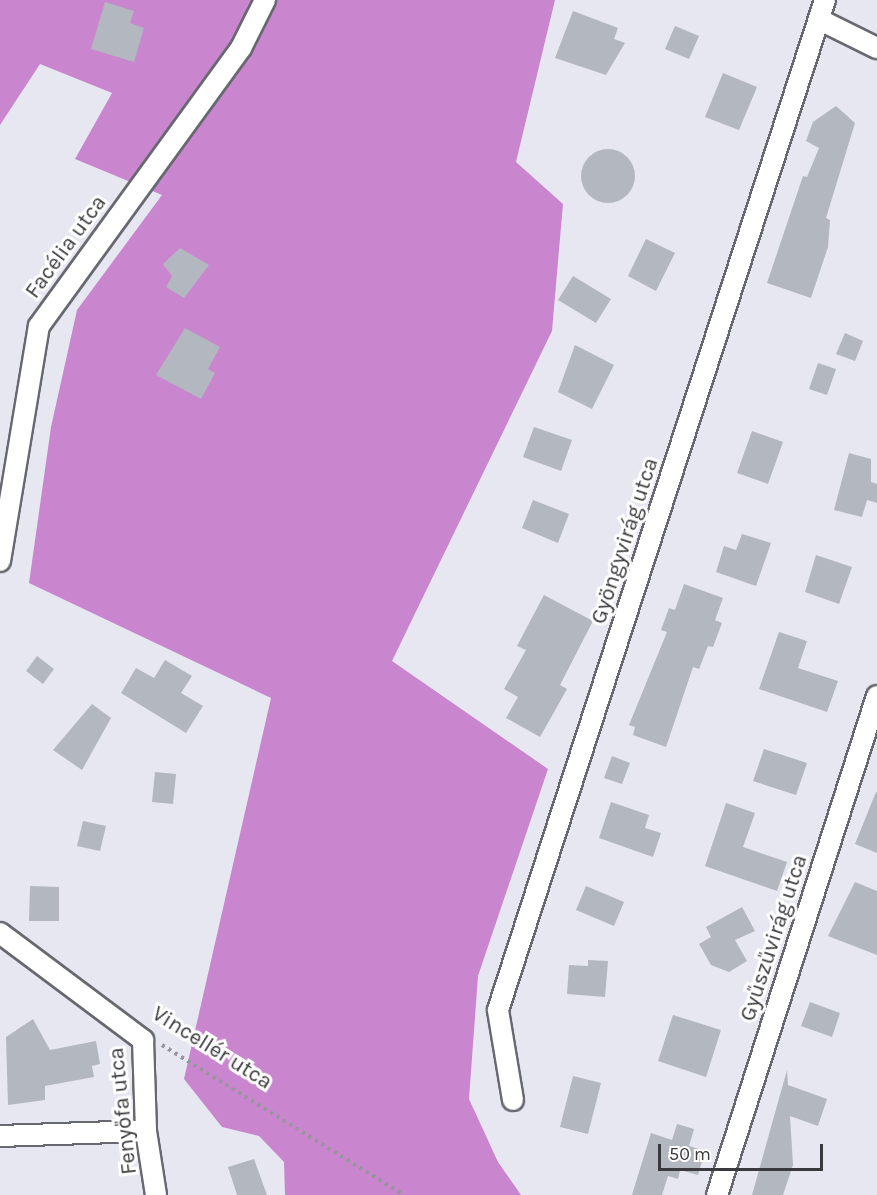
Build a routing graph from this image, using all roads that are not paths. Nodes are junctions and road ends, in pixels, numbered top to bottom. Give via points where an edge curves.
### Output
1 (265, 0) edge
2 (825, 0) edge
3 (820, 20) junction
4 (877, 48) edge
5 (0, 561) edge
6 (877, 696) edge
7 (0, 933) edge
8 (131, 1026) joint
9 (513, 1100) dead end
10 (146, 1131) junction
11 (0, 1136) edge
12 (156, 1195) edge
13 (717, 1195) edge

1 - 5 street, Facélia utca via 241,48 39,326
2 - 3 street, Gyöngyvirág utca
3 - 4 street
3 - 9 street, Gyöngyvirág utca via 498,1010
6 - 13 street, Gyűszűvirág utca
7 - 8 street, Vincellér utca
8 - 10 street, Fenyőfa utca via 143,1040
10 - 11 street
10 - 12 street, Fenyőfa utca

